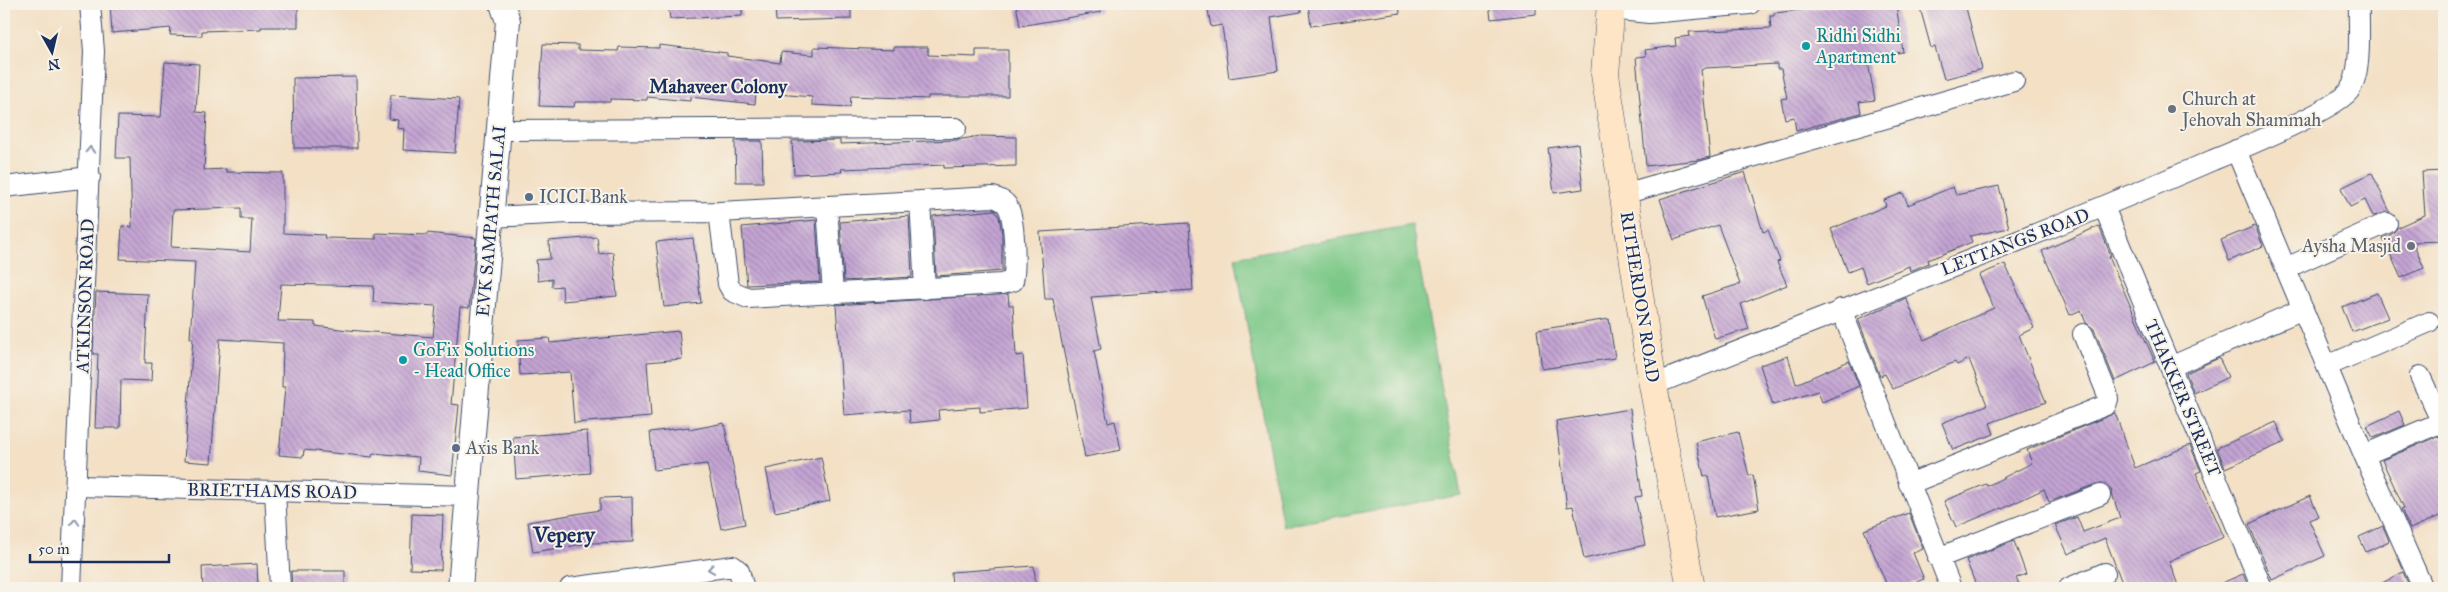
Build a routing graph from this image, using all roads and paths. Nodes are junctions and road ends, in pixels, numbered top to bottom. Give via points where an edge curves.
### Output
1 (90, 4) edge
2 (502, 4) edge
3 (1750, 4) edge
4 (2359, 4) edge
5 (1610, 6) edge
6 (2014, 81) dead end
7 (956, 128) dead end
8 (498, 130) junction
9 (2236, 150) junction
10 (90, 177) junction
11 (4, 187) edge
12 (1624, 194) junction
13 (920, 201) junction
14 (827, 206) junction
15 (2104, 208) junction
16 (719, 212) junction
17 (491, 217) junction
18 (2387, 223) dead end
19 (2286, 268) junction
20 (925, 289) junction
21 (833, 294) junction
22 (1841, 309) junction
23 (2303, 309) junction
24 (2429, 322) dead end
25 (2083, 334) dead end
26 (2327, 366) junction
27 (2170, 367) junction
28 (2420, 376) dead end
29 (1653, 385) junction
30 (2443, 425) edge
31 (2364, 455) junction
32 (1909, 484) junction
33 (77, 486) junction
34 (275, 491) junction
35 (2100, 495) dead end
36 (468, 496) junction
37 (1938, 558) junction
38 (2105, 572) dead end
39 (71, 588) edge
40 (280, 588) edge
41 (460, 588) edge
42 (570, 588) edge
43 (744, 588) edge
44 (1691, 588) edge
45 (1951, 588) edge
46 (2069, 588) edge
47 (2262, 588) edge
48 (2423, 588) edge

10 -> 1 street, ATKINSON ROAD via 94,51
2 - 8 street, EVK SAMPATH SALAI via 508,22
3 - 5 street via 1649,13
4 - 9 street, LETTANGS ROAD via 2357,71 2350,90 2341,99
5 - 12 main road, RITHERDON ROAD via 1605,74
6 - 12 street
7 - 8 street
8 - 17 street, EVK SAMPATH SALAI
9 - 15 street, LETTANGS ROAD
9 - 19 street
10 - 11 street
10 - 33 street, ATKINSON ROAD
12 - 29 main road, RITHERDON ROAD
13 - 14 street
13 - 20 street
13 - 20 street via 993,197 1007,204 1012,220 1013,281
14 - 16 street
14 - 21 street
15 - 22 street, LETTANGS ROAD
15 - 27 street, THAKKER STREET
16 - 17 street
16 - 21 street via 728,284 732,292 757,299
17 - 36 street, EVK SAMPATH SALAI
18 - 19 street
19 - 23 street
20 - 21 street
22 - 29 street, LETTANGS ROAD
22 - 32 street
23 - 26 street
23 - 27 street
24 - 26 street
25 - 32 street via 2108,394 2106,405
26 - 31 street
27 - 47 street, THAKKER STREET
28 - 30 street
29 - 44 main road, RITHERDON ROAD
30 - 31 street
31 - 48 street
32 - 37 street
33 - 34 street, BRIETHAMS ROAD
39 -> 33 street, ATKINSON ROAD
34 - 36 street, BRIETHAMS ROAD
34 - 40 street
35 - 37 street
36 - 41 street, EVK SAMPATH SALAI
37 - 45 street
38 - 46 street
43 -> 42 street via 742,577 733,566

